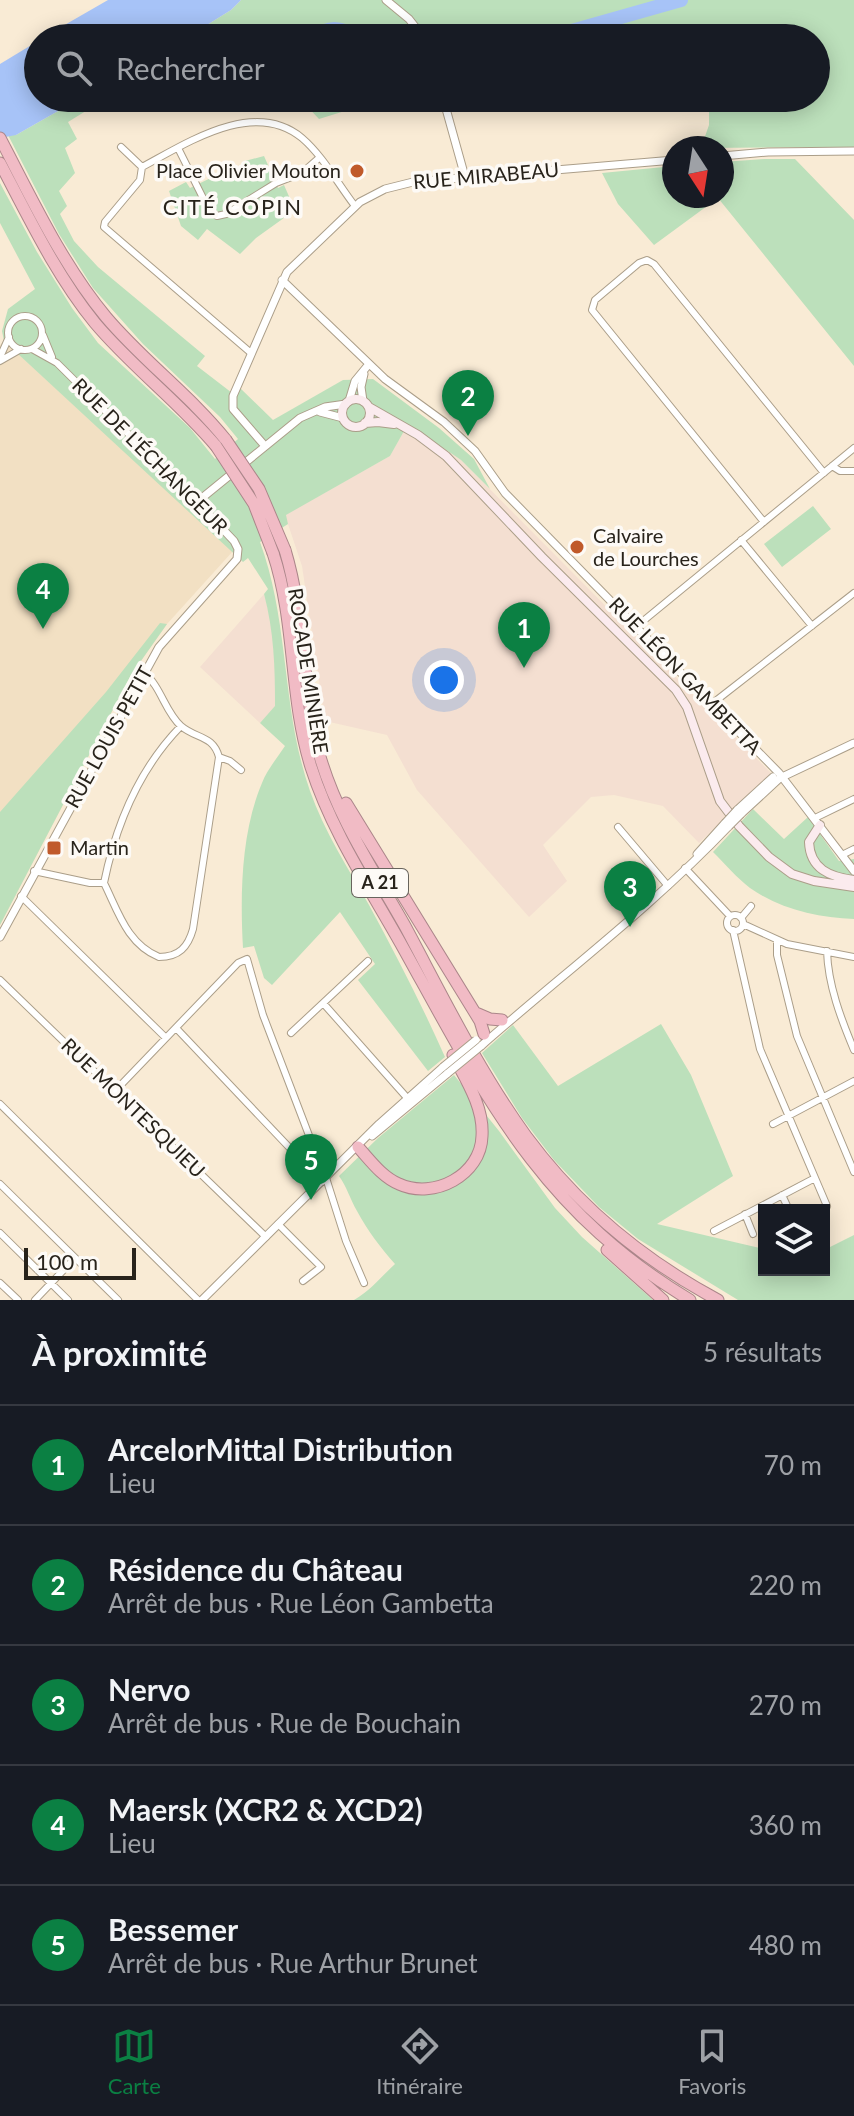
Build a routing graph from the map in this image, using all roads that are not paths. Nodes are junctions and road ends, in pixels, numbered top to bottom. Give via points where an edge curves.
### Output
1 (386, 0) edge
2 (413, 24) edge
3 (447, 112) edge
4 (0, 138) edge
5 (121, 147) dead end
6 (178, 148) junction
7 (854, 151) edge
8 (734, 155) edge
9 (319, 158) junction
10 (662, 161) edge
11 (0, 163) edge
12 (142, 167) junction
13 (465, 177) junction
14 (14, 178) junction
15 (355, 206) junction
16 (282, 280) junction
17 (43, 335) junction
18 (9, 337) junction
19 (21, 349) junction
20 (32, 349) junction
21 (251, 353) junction
22 (0, 359) edge
23 (57, 363) junction
24 (369, 364) junction
25 (348, 402) junction
26 (366, 404) junction
27 (309, 413) junction
28 (343, 418) junction
29 (365, 423) junction
30 (403, 426) junction
31 (265, 446) junction
32 (854, 448) edge
33 (832, 466) junction
34 (854, 471) edge
35 (824, 473) junction
36 (197, 502) junction
37 (764, 522) junction
38 (741, 540) junction
39 (238, 551) joint
40 (279, 551) junction
41 (854, 593) edge
42 (637, 626) junction
43 (812, 626) junction
44 (144, 673) junction
45 (713, 703) junction
46 (311, 712) junction
47 (181, 726) junction
48 (854, 743) edge
49 (219, 757) junction
50 (241, 770) dead end
51 (781, 774) junction
52 (854, 799) edge
53 (817, 821) junction
54 (618, 827) dead end
55 (854, 849) edge
56 (842, 855) junction
57 (685, 868) junction
58 (853, 870) edge
59 (34, 871) junction
60 (854, 880) edge
61 (104, 883) junction
62 (668, 886) junction
63 (854, 887) edge
64 (21, 896) junction
65 (751, 906) dead end
66 (730, 916) junction
67 (742, 921) junction
68 (733, 930) junction
69 (0, 937) edge
70 (777, 940) junction
71 (827, 951) junction
72 (854, 957) edge
73 (368, 961) dead end
74 (0, 980) edge
75 (323, 1003) junction
76 (524, 1006) junction
77 (475, 1013) junction
78 (442, 1017) junction
79 (502, 1020) junction
80 (176, 1028) junction
81 (291, 1033) dead end
82 (166, 1038) junction
83 (481, 1041) junction
84 (854, 1050) edge
85 (854, 1081) edge
86 (115, 1091) junction
87 (823, 1097) junction
88 (409, 1100) junction
89 (0, 1104) edge
90 (789, 1116) junction
91 (773, 1124) dead end
92 (358, 1147) junction
93 (312, 1172) junction
94 (854, 1172) edge
95 (815, 1178) junction
96 (324, 1180) junction
97 (0, 1184) edge
98 (782, 1195) junction
99 (786, 1204) edge
100 (826, 1204) edge
101 (745, 1214) junction
102 (583, 1219) junction
103 (278, 1224) junction
104 (714, 1231) dead end
105 (0, 1233) edge
106 (753, 1234) dead end
107 (266, 1237) junction
108 (75, 1258) junction
109 (303, 1281) dead end
110 (0, 1283) edge
111 (364, 1283) dead end
112 (51, 1284) junction
113 (18, 1300) edge
114 (35, 1300) edge
115 (68, 1300) edge
116 (118, 1300) edge
117 (200, 1300) edge
118 (663, 1300) edge
119 (690, 1300) edge
120 (718, 1300) edge

1 - 2 street
3 - 13 street
4 - 14 highway, ROCADE MINIÈRE / A 21
5 - 12 street
6 - 9 street via 222,129 268,122 299,136
6 - 9 street via 217,216 302,173
6 - 12 street
7 - 8 street
9 - 15 street
10 - 13 street, RUE MIRABEAU
11 - 14 highway, ROCADE MINIÈRE / A 21
12 - 21 street via 140,180 104,227
13 - 15 street, RUE MIRABEAU via 391,187
14 - 40 highway, ROCADE MINIÈRE / A 21, bridge via 96,304 207,417 221,443 252,476 266,502
15 - 16 street, RUE MIRABEAU
16 - 21 street, RUE MIRABEAU
16 - 24 street, RUE LÉON GAMBETTA
17 - 18 street via 39,321 23,315 11,323
17 - 20 street
17 - 23 street, RUE DE L'ÉCHANGEUR
18 - 19 street
18 - 22 street
19 - 20 street
19 - 22 street
20 - 23 street, RUE DE L'ÉCHANGEUR
21 - 31 street, RUE MIRABEAU via 232,406
23 - 36 street, RUE DE L'ÉCHANGEUR
24 - 25 street via 355,381
24 - 26 street via 361,384
24 - 42 street, RUE LÉON GAMBETTA via 482,458 505,493
25 - 26 main road
25 - 27 street
25 - 28 main road
26 - 29 main road via 370,416
26 - 30 main road
27 - 28 street
27 - 31 street
28 - 29 main road via 354,427
29 - 30 main road
30 - 63 main road via 446,456 676,690 723,806 761,849 799,877
31 - 36 street
32 - 33 street
33 - 34 street
33 - 35 street
35 - 37 street
35 - 37 street via 652,262 639,263 593,302 594,313
36 - 39 street, RUE DE L'ÉCHANGEUR
37 - 38 street
38 - 42 street
38 - 43 street
39 - 44 street, RUE LOUIS PETIT via 236,561 167,636
40 - 46 highway, ROCADE MINIÈRE / A 21 via 298,612
40 - 78 highway, ROCADE MINIÈRE / A 21 via 301,722 318,785 343,841
41 - 43 street
42 - 45 street, RUE LÉON GAMBETTA
43 - 45 street
44 - 47 street
44 - 59 street, RUE LOUIS PETIT
45 - 51 street, RUE LÉON GAMBETTA
46 - 77 highway via 346,804
46 - 120 highway, ROCADE MINIÈRE / A 21 via 324,768 347,821 518,1124 563,1181 604,1221 649,1258
47 - 49 street via 211,742
47 - 61 street via 130,798
48 - 51 street
49 - 50 street
49 - 61 street via 187,945 177,954 155,956 125,928
51 - 53 street, RUE LÉON GAMBETTA
51 - 57 street, bridge
52 - 53 street
53 - 56 street, RUE LÉON GAMBETTA
53 - 60 main road via 809,842 814,862 827,874
54 - 62 street
55 - 56 street
56 - 58 street, RUE LÉON GAMBETTA
57 - 62 street
57 - 66 street
59 - 61 street
59 - 64 street, RUE LOUIS PETIT
62 - 76 street
64 - 69 street, RUE LOUIS PETIT
64 - 82 street
65 - 67 street
66 - 67 street
66 - 68 street via 727,925
67 - 68 street
67 - 70 street
68 - 90 street via 759,1044
70 - 71 street
70 - 87 street via 795,1031
71 - 72 street
71 - 84 street via 840,1015
73 - 75 street
74 - 86 street, RUE MONTESQUIEU
75 - 81 street
75 - 88 street
76 - 79 street
76 - 83 street
77 - 79 highway
77 - 83 highway
78 - 92 highway via 442,1031 481,1119 482,1142 475,1163 447,1184 416,1189 390,1179
78 - 102 highway, ROCADE MINIÈRE / A 21 via 514,1140
79 - 83 street
80 - 82 street
80 - 93 street
80 - 93 street via 247,959 318,1159
82 - 86 street
83 - 88 street, bridge
85 - 87 street
86 - 107 street, RUE MONTESQUIEU
87 - 90 street
87 - 94 street
88 - 92 street
89 - 117 street
90 - 91 street
90 - 95 street
92 - 96 street
93 - 96 street
95 - 98 street
95 - 100 street
96 - 103 street
96 - 111 street
97 - 108 street
98 - 99 street
98 - 101 street
101 - 104 street
101 - 106 street
102 - 118 highway via 586,1230
102 - 119 highway, ROCADE MINIÈRE / A 21 via 638,1266
103 - 107 street
103 - 109 street via 321,1267
105 - 112 street
107 - 117 street
108 - 112 street
108 - 116 street
110 - 113 street
112 - 114 street
112 - 115 street

